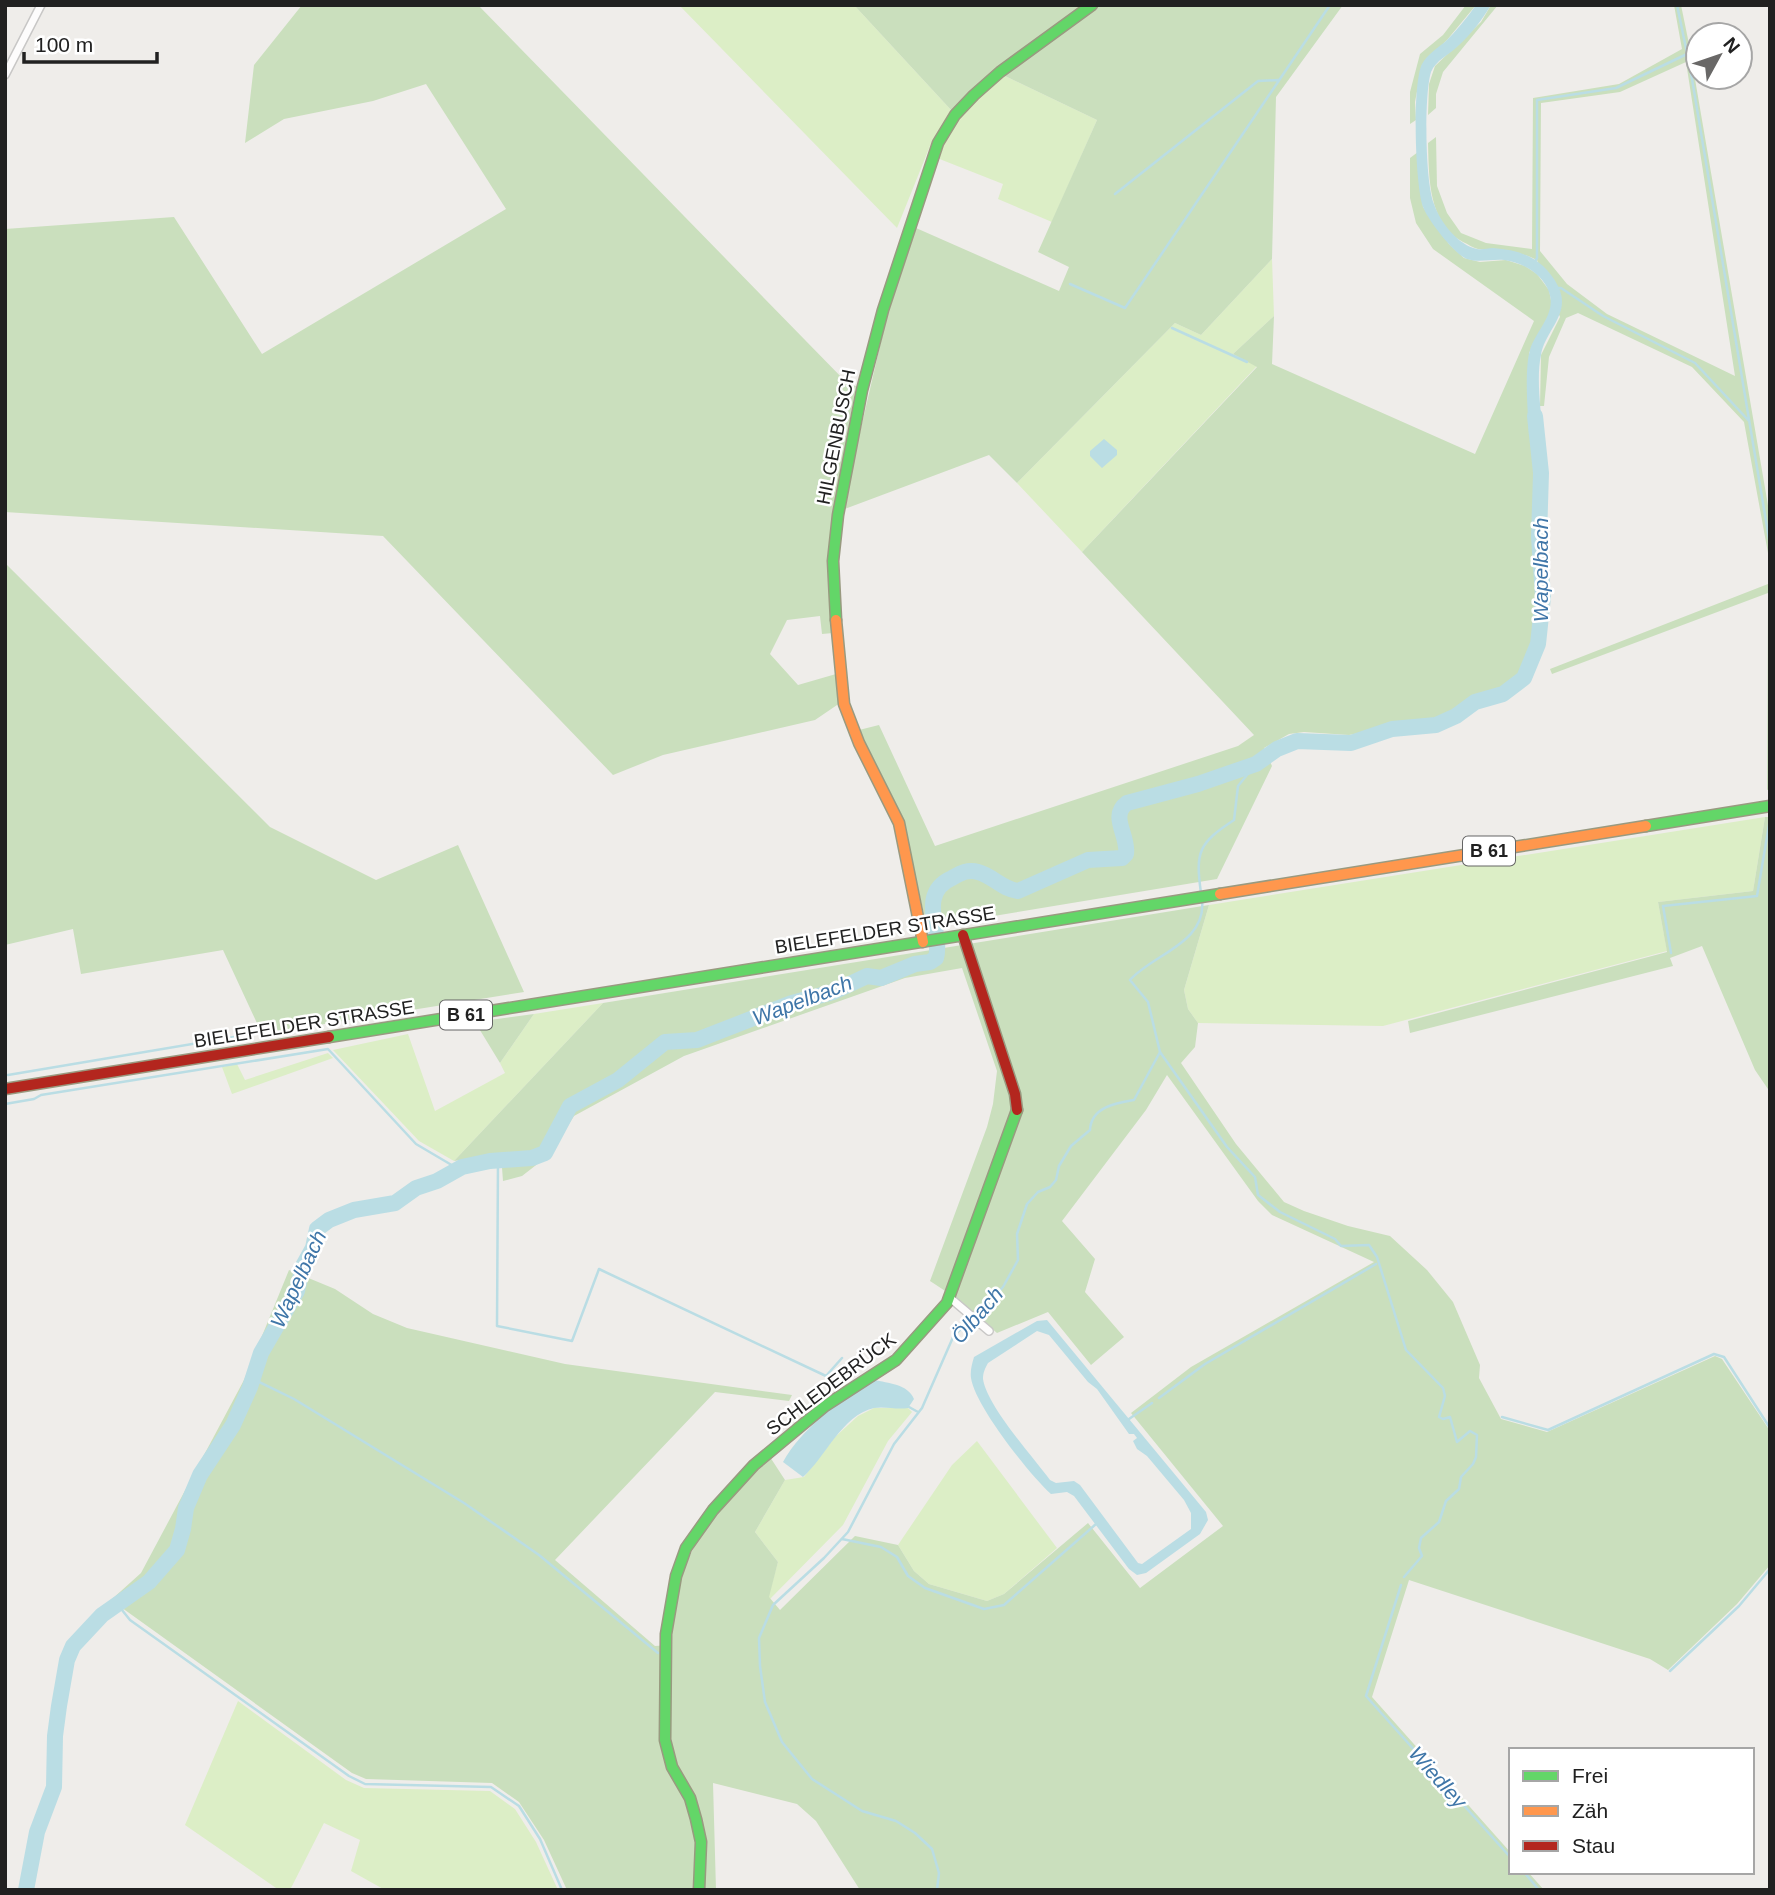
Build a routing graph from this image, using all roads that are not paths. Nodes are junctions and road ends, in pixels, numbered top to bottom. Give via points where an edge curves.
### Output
1 (41, 5) edge
2 (1092, 5) edge
3 (5, 75) edge
4 (1770, 806) edge
5 (963, 935) junction
6 (925, 942) junction
7 (5, 1090) edge
8 (950, 1297) junction
9 (989, 1331) dead end
10 (699, 1890) edge

1 - 3 street
2 - 6 street, HILGENBUSCH via 974,95 938,143 883,310 838,515 833,561 844,704 899,822
4 - 5 street, BIELEFELDER STRASSE / B 61
5 - 6 street, BIELEFELDER STRASSE / B 61
5 - 8 street, SCHLEDEBRÜCK via 1017,1111
6 - 7 street, BIELEFELDER STRASSE / B 61
8 - 9 street
8 - 10 street, SCHLEDEBRÜCK via 895,1360 825,1406 754,1465 686,1548 666,1634 665,1740 696,1819 701,1842

